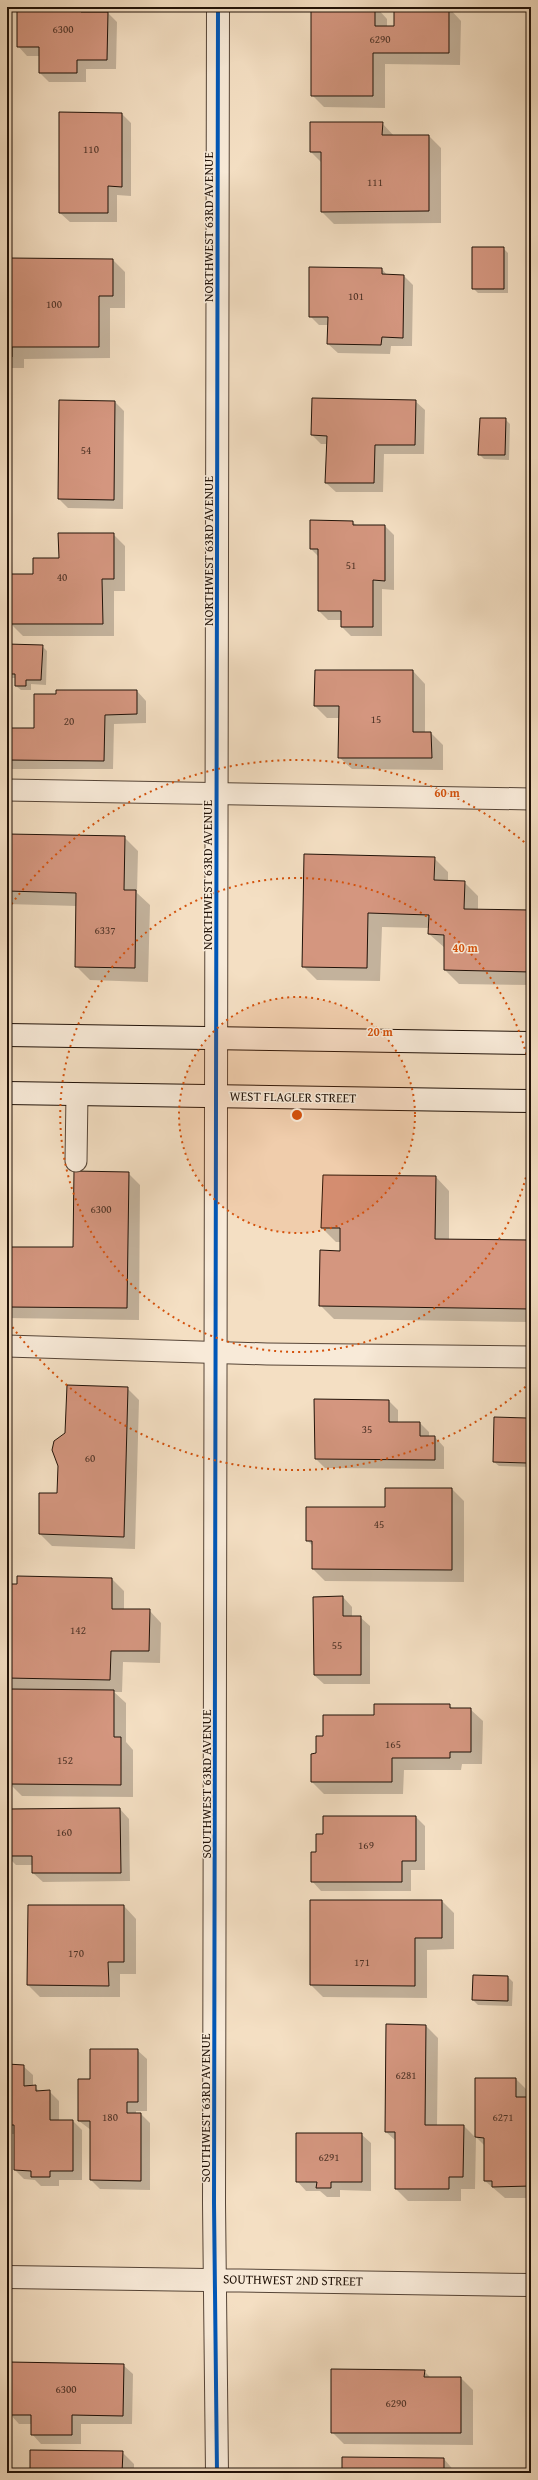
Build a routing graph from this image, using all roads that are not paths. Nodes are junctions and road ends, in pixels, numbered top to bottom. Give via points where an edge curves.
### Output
1 (218, 7) edge
2 (7, 790) edge
3 (217, 793) junction
4 (531, 799) edge
5 (7, 1035) edge
6 (215, 1038) junction
7 (531, 1043) edge
8 (7, 1093) edge
9 (77, 1094) junction
10 (217, 1096) junction
11 (531, 1101) edge
12 (76, 1161) dead end
13 (7, 1346) edge
14 (217, 1353) junction
15 (531, 1357) edge
16 (7, 2277) edge
17 (215, 2279) junction
18 (531, 2285) edge
19 (216, 2473) edge

1 - 3 street, NORTHWEST 63RD AVENUE
2 - 3 lane
3 - 4 lane
3 - 6 street, NORTHWEST 63RD AVENUE
5 - 6 street
6 - 7 street
6 - 10 street, NORTHWEST 63RD AVENUE
8 - 9 street, WEST FLAGLER STREET
9 - 10 street, WEST FLAGLER STREET
9 - 12 lane
10 - 11 street, WEST FLAGLER STREET
10 - 14 street, SOUTHWEST 63RD AVENUE
13 - 14 lane
14 - 15 lane
14 - 17 street, SOUTHWEST 63RD AVENUE
16 - 17 street, SOUTHWEST 2ND STREET
17 - 18 street, SOUTHWEST 2ND STREET
17 - 19 street, SOUTHWEST 63RD AVENUE

